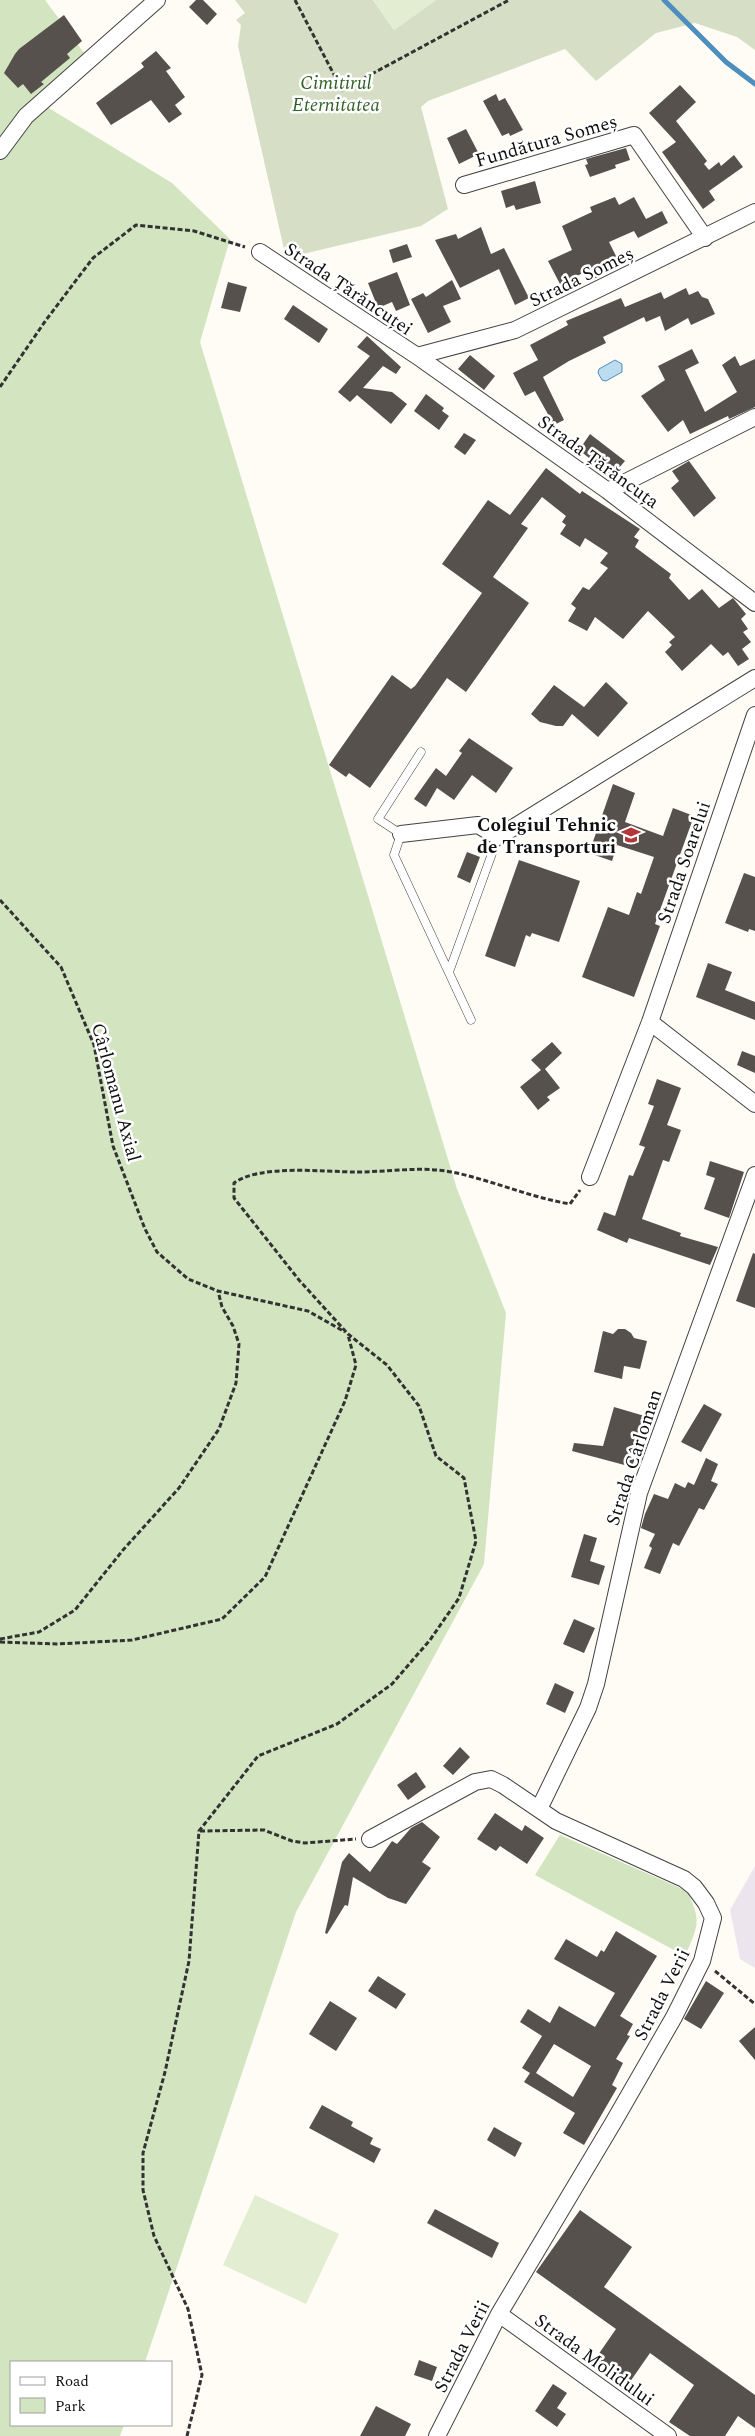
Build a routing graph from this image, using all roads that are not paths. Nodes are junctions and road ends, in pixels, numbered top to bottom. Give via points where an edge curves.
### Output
1 (157, 0) edge
2 (0, 151) edge
3 (464, 185) dead end
4 (755, 212) edge
5 (704, 238) junction
6 (260, 252) road end
7 (417, 356) junction
8 (755, 417) edge
9 (608, 491) junction
10 (755, 603) edge
11 (755, 678) edge
12 (755, 715) edge
13 (421, 752) dead end
14 (401, 834) junction
15 (498, 837) junction
16 (449, 972) junction
17 (471, 1020) dead end
18 (650, 1022) junction
19 (755, 1104) edge
20 (755, 1175) edge
21 (590, 1177) road end
22 (539, 1809) junction
23 (370, 1839) road end
24 (499, 2314) junction
25 (437, 2436) edge
26 (668, 2436) edge

1 - 2 street via 26,116
3 - 5 street, Fundătura Someș via 634,135
4 - 5 street, Strada Someș
5 - 7 street, Strada Someș via 515,330
6 - 7 street, Strada Țărăncuței
7 - 9 street, Strada Țărăncuța
8 - 9 street
9 - 10 street, Strada Țărăncuța
11 - 15 street
12 - 18 street, Strada Soarelui
13 - 14 lane via 378,819
14 - 15 street via 478,825
14 - 16 lane via 394,855
15 - 16 lane
16 - 17 lane
18 - 19 street
18 - 21 street, Strada Soarelui
20 - 22 street, Strada Cârloman via 639,1493 588,1708
22 - 23 street, Strada Verii via 491,1779 475,1782
22 - 24 street, Strada Verii via 556,1821 675,1874 694,1887 713,1918 702,1961 674,2017
24 - 25 street, Strada Verii
24 - 26 street, Strada Molidului

